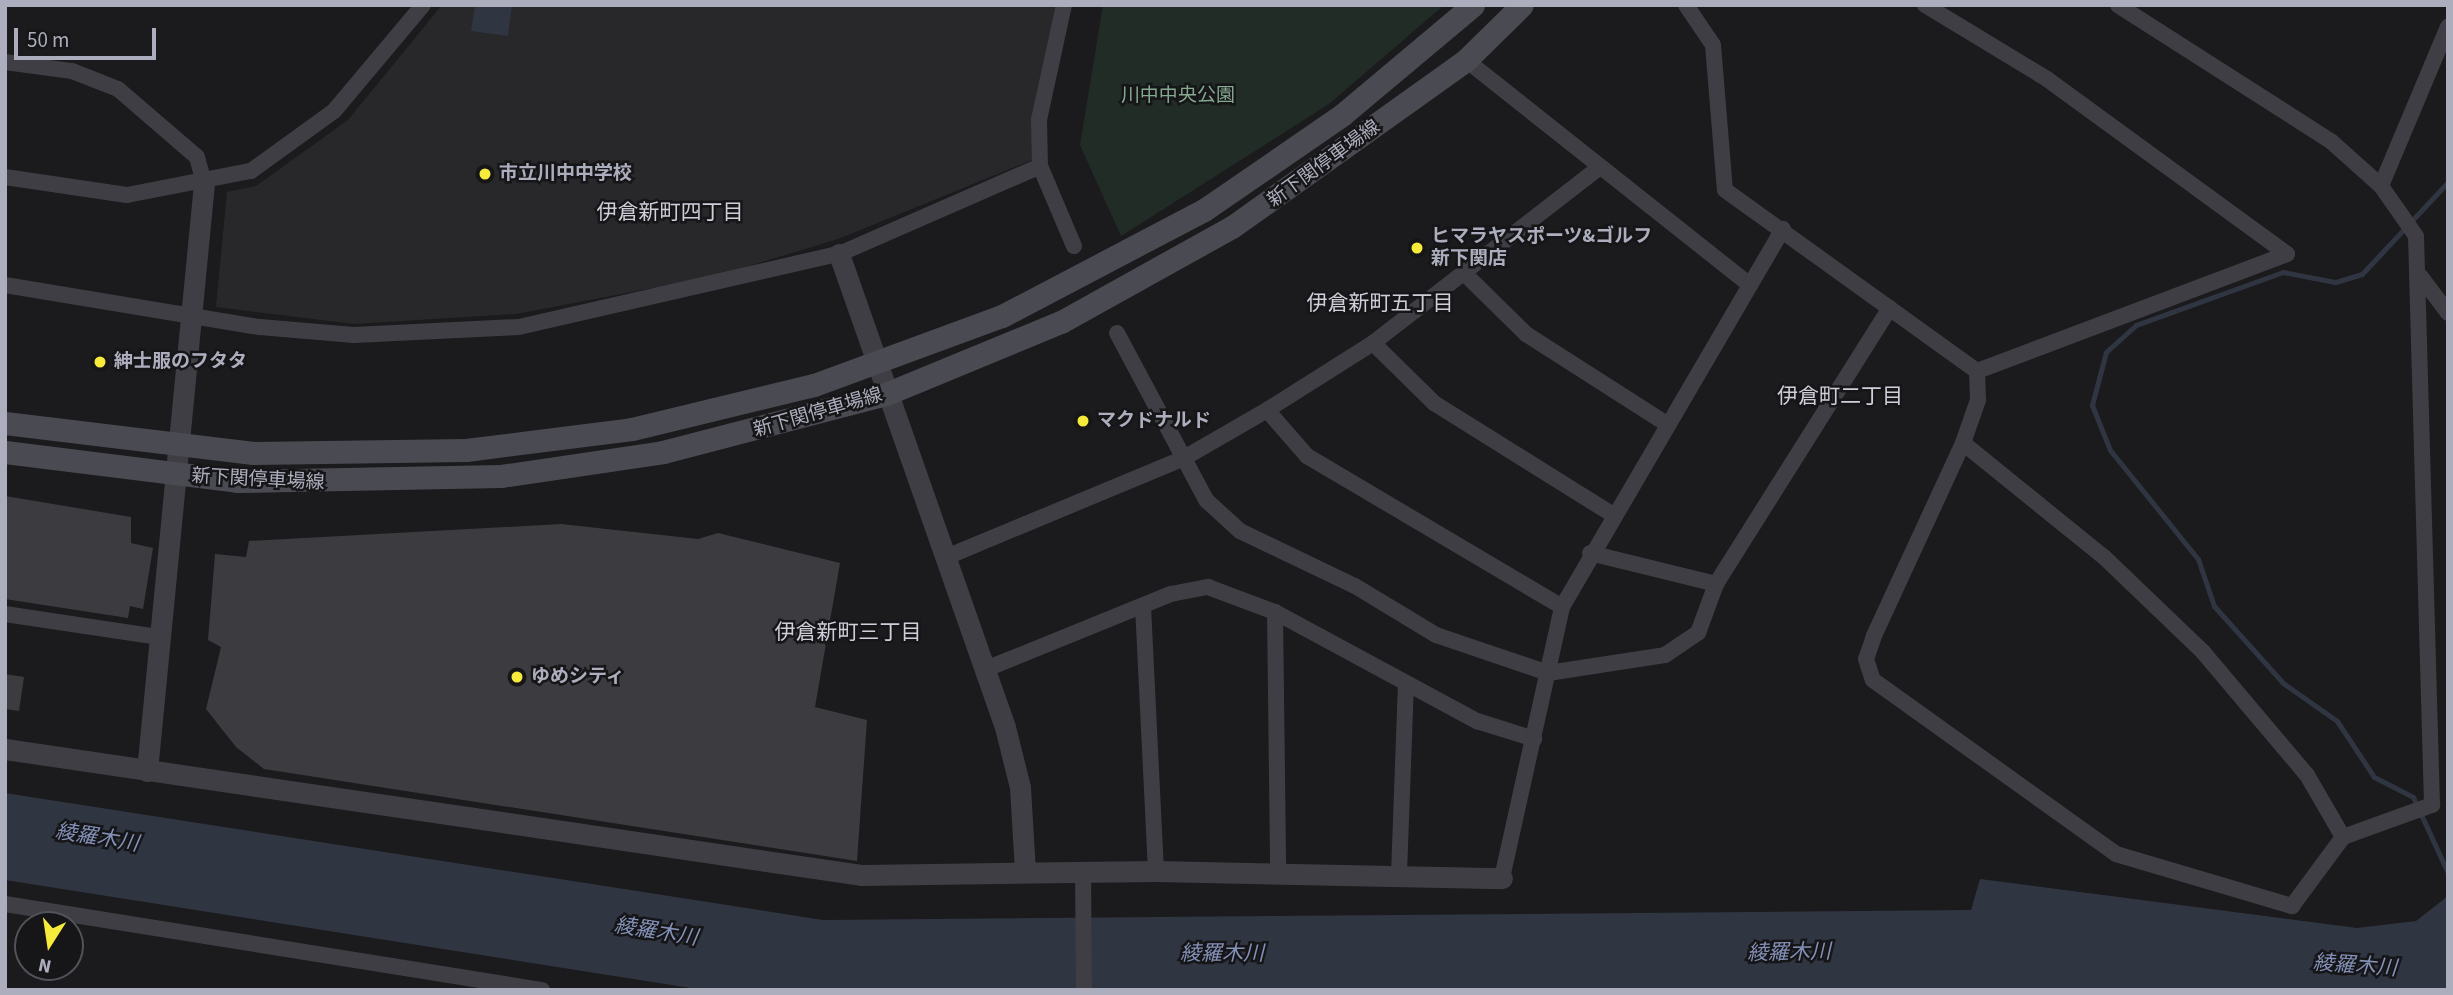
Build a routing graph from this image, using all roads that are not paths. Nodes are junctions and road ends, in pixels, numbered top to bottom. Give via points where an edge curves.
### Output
1 (423, 5) edge
2 (1064, 5) edge
3 (1473, 5) edge
4 (1522, 5) edge
5 (1686, 5) edge
6 (1925, 5) edge
7 (2118, 5) edge
8 (1700, 12) edge
9 (2448, 27) edge
10 (1466, 60) junction
11 (5, 62) edge
12 (1040, 166) junction
13 (1600, 167) junction
14 (5, 177) edge
15 (204, 183) junction
16 (2381, 186) junction
17 (1783, 229) junction
18 (1074, 246) dead end
19 (839, 254) junction
20 (1465, 274) junction
21 (2421, 277) junction
22 (1749, 284) junction
23 (5, 285) edge
24 (1890, 308) junction
25 (2448, 313) edge
26 (191, 316) junction
27 (1117, 333) dead end
28 (1373, 343) junction
29 (875, 365) junction
30 (1977, 372) junction
31 (886, 394) junction
32 (1267, 410) junction
33 (5, 423) edge
34 (1667, 424) junction
35 (1963, 443) junction
36 (178, 448) junction
37 (5, 452) edge
38 (1184, 458) junction
39 (176, 475) junction
40 (1613, 515) junction
41 (1590, 553) junction
42 (944, 558) junction
43 (1716, 584) junction
44 (1143, 606) junction
45 (1562, 607) junction
46 (1275, 612) junction
47 (5, 614) edge
48 (159, 637) junction
49 (986, 669) junction
50 (1548, 673) junction
51 (1406, 687) junction
52 (1534, 739) junction
53 (5, 749) edge
54 (147, 771) junction
55 (2343, 837) junction
56 (1025, 871) junction
57 (1083, 871) junction
58 (1156, 872) junction
59 (1278, 874) junction
60 (1399, 874) junction
61 (1502, 878) joint
62 (5, 904) edge
63 (508, 987) edge
64 (542, 990) edge
65 (1084, 990) edge

1 - 15 street via 334,111 251,171
2 - 12 street via 1039,120
3 - 29 main road, 新下関停車場線 via 1342,116 1204,210 1002,316
4 - 10 main road, 新下関停車場線
5 - 8 street
6 - 30 street via 2047,79 2287,254
7 - 16 street via 2332,142
8 - 17 street via 1713,45 1725,190
9 - 16 street
10 - 13 street
10 - 31 main road, 新下関停車場線 via 1295,188 1142,280 989,355
11 - 15 street via 72,71 118,89 197,157
12 - 18 street
12 - 19 street
13 - 20 street
13 - 22 street
14 - 15 street via 127,195
15 - 26 street
16 - 21 street via 2414,233
17 - 22 street
17 - 24 street
19 - 26 street via 519,327 354,335
19 - 29 street
20 - 28 street
20 - 34 street via 1525,334
21 - 25 street
21 - 55 street via 2432,805
22 - 34 street
23 - 26 street
24 - 30 street
24 - 43 street
26 - 36 street
27 - 38 street
28 - 32 street
28 - 40 street via 1434,403
29 - 31 street
29 - 36 main road, 新下関停車場線 via 729,407 552,442 370,454
30 - 35 street via 1978,400
31 - 39 main road, 新下関停車場線 via 663,453 501,476 330,484
31 - 42 street
32 - 38 street
32 - 45 street via 1307,456
33 - 36 main road, 新下関停車場線
34 - 40 street
35 - 55 street via 2104,557 2203,652 2307,775
35 - 55 street via 1874,636 1866,659 1873,680 2116,854 2292,906
36 - 39 street
37 - 39 main road, 新下関停車場線
38 - 42 street
38 - 50 street via 1206,499 1240,531 1355,586 1436,635
39 - 48 street
40 - 41 street
41 - 43 street
41 - 45 street
42 - 49 street
43 - 50 street via 1698,633 1665,655
44 - 46 street via 1208,587
44 - 49 street
44 - 58 street
45 - 50 street
46 - 51 street
46 - 59 street
47 - 48 street
48 - 54 street
49 - 56 street via 1020,787
50 - 52 street
51 - 52 street via 1477,721
51 - 60 street
52 - 61 street
53 - 54 street
54 - 56 street via 861,875
56 - 57 street
57 - 58 street
57 - 65 street
58 - 59 street
59 - 60 street
60 - 61 street
62 - 63 street
63 - 64 street

